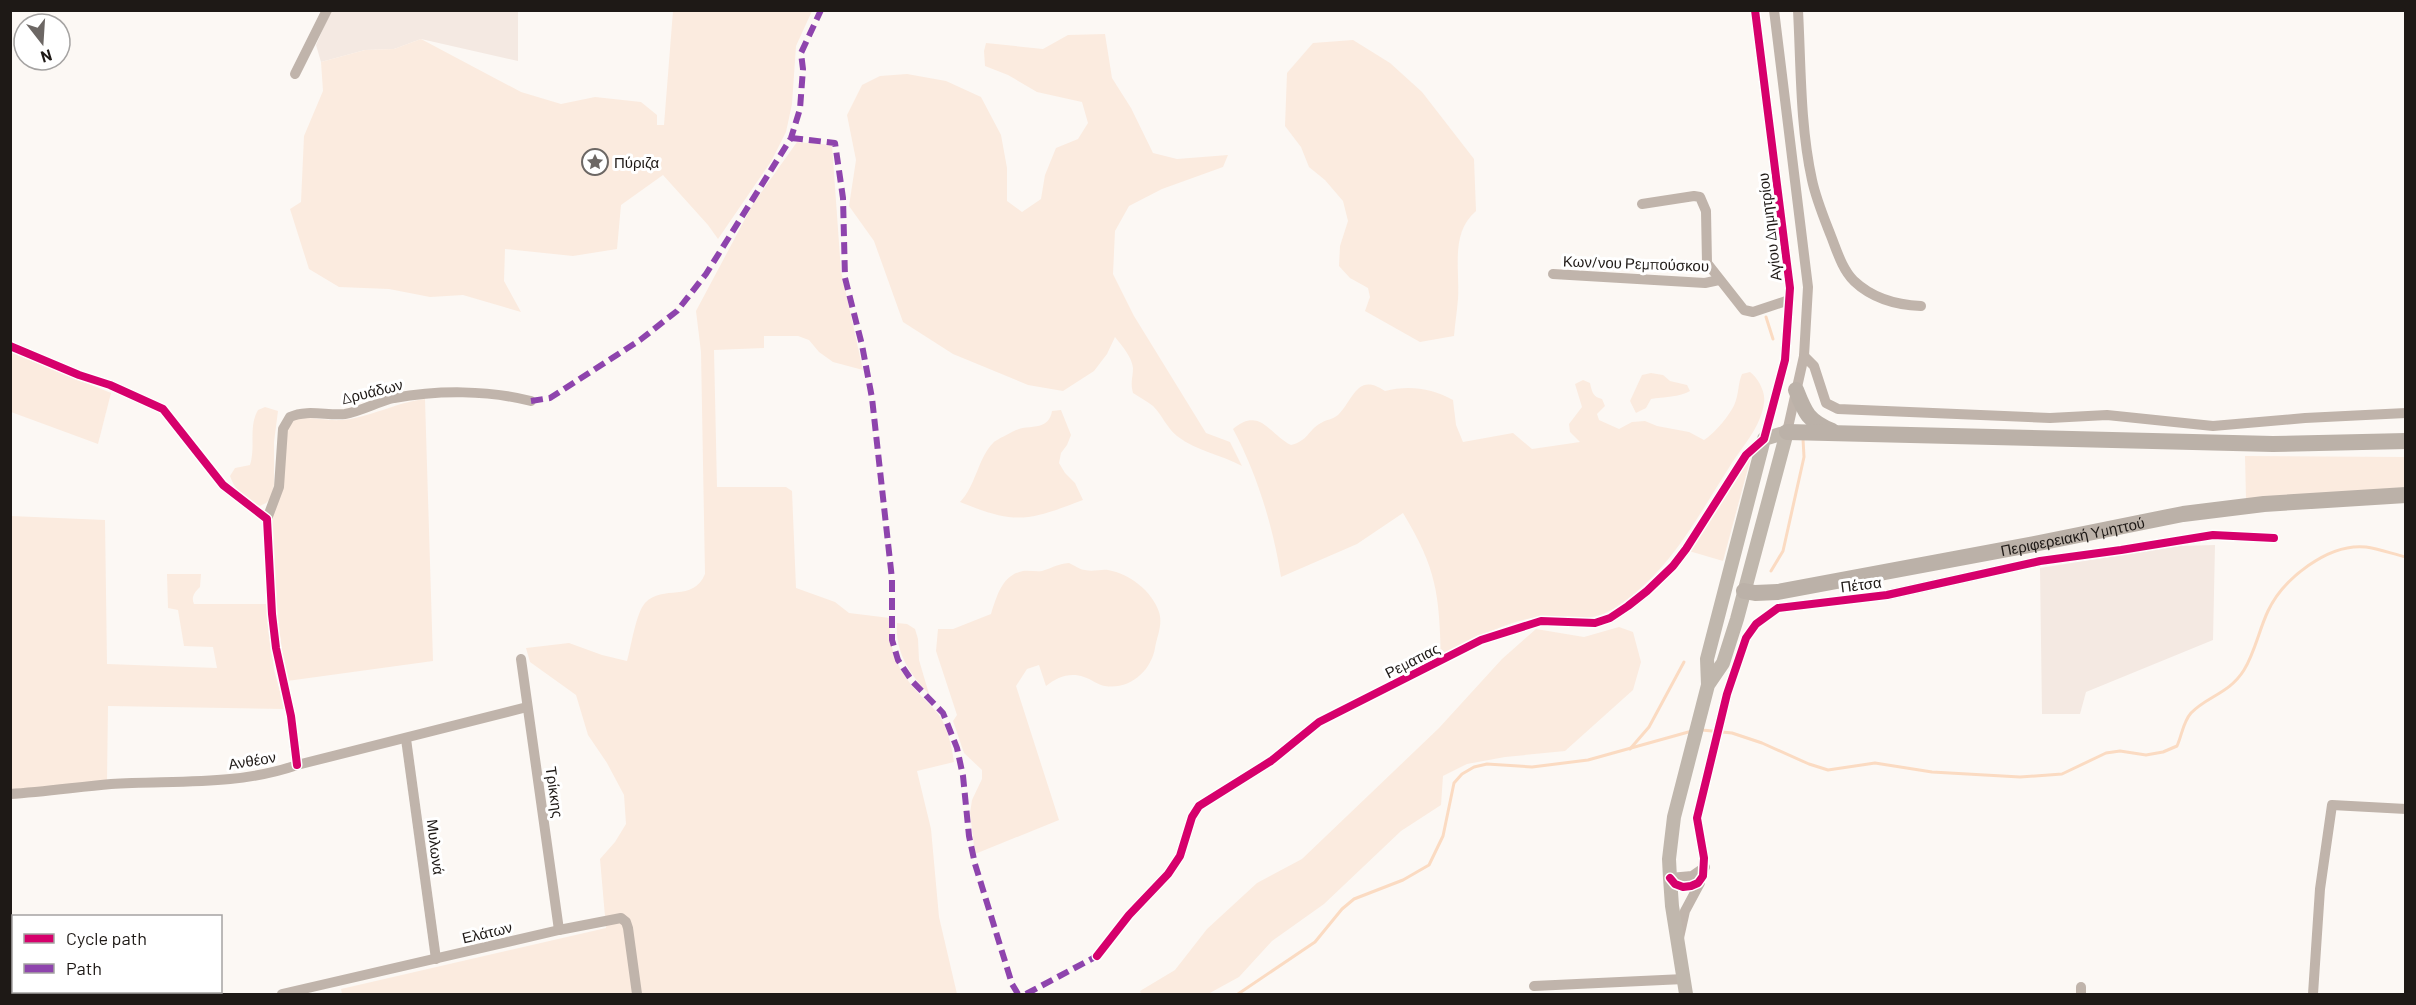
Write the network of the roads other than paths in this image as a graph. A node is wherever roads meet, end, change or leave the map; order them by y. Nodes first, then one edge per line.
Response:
1 (327, 10) edge
2 (1755, 10) edge
3 (1774, 10) edge
4 (1798, 10) edge
5 (295, 74) dead end
6 (1642, 204) dead end
7 (1552, 274) dead end
8 (1719, 280) junction
9 (1790, 300) junction
10 (1921, 306) dead end
11 (10, 346) edge
12 (1804, 356) junction
13 (1796, 390) junction
14 (531, 401) dead end
15 (2406, 413) edge
16 (1787, 432) junction
17 (1835, 432) junction
18 (1764, 440) junction
19 (2406, 441) edge
20 (2406, 495) edge
21 (267, 519) junction
22 (2274, 538) dead end
23 (1725, 586) junction
24 (1744, 591) junction
25 (521, 659) dead end
26 (1708, 685) junction
27 (527, 707) junction
28 (406, 739) junction
29 (297, 765) junction
30 (10, 794) edge
31 (2406, 809) edge
32 (1704, 872) junction
33 (1670, 878) junction
34 (559, 930) junction
35 (1678, 944) junction
36 (1097, 956) dead end
37 (436, 959) junction
38 (1684, 979) junction
39 (1534, 986) dead end
40 (282, 994) edge
41 (637, 994) edge
42 (1686, 994) edge
43 (2313, 994) edge

1 - 5 street
2 - 9 street, Αγίου Δημητρίου
3 - 12 street
4 - 10 street
6 - 8 street, Κων/νου Ρεμπούσκου
7 - 8 street, Κων/νου Ρεμπούσκου
8 - 9 street, Κων/νου Ρεμπούσκου
9 - 18 street, Αγίου Δημητρίου
11 - 21 street
12 - 13 street
12 - 15 street
13 - 16 street
13 - 17 highway
14 - 21 street, Δρυάδων
16 - 17 highway
16 - 18 main road
16 - 24 main road
17 - 19 highway
18 - 23 main road
18 - 36 street, Ρεματιας
20 - 24 highway, Περιφερειακή Υμηττού
21 - 29 street
22 - 32 street, Πέτσα
23 - 24 main road
23 - 26 main road
24 - 26 main road
25 - 27 street, Τρίκκης
26 - 33 main road
27 - 28 street, Ανθέον
27 - 34 street, Τρίκκης
28 - 29 street, Ανθέον
28 - 37 street, Μυλωνά
29 - 30 street, Ανθέον
31 - 43 street
32 - 33 street
32 - 35 street
33 - 35 main road
34 - 37 street, Ελάτων
34 - 41 street, Ελάτων
35 - 38 main road
37 - 40 street, Ελάτων
38 - 39 street
38 - 42 main road

